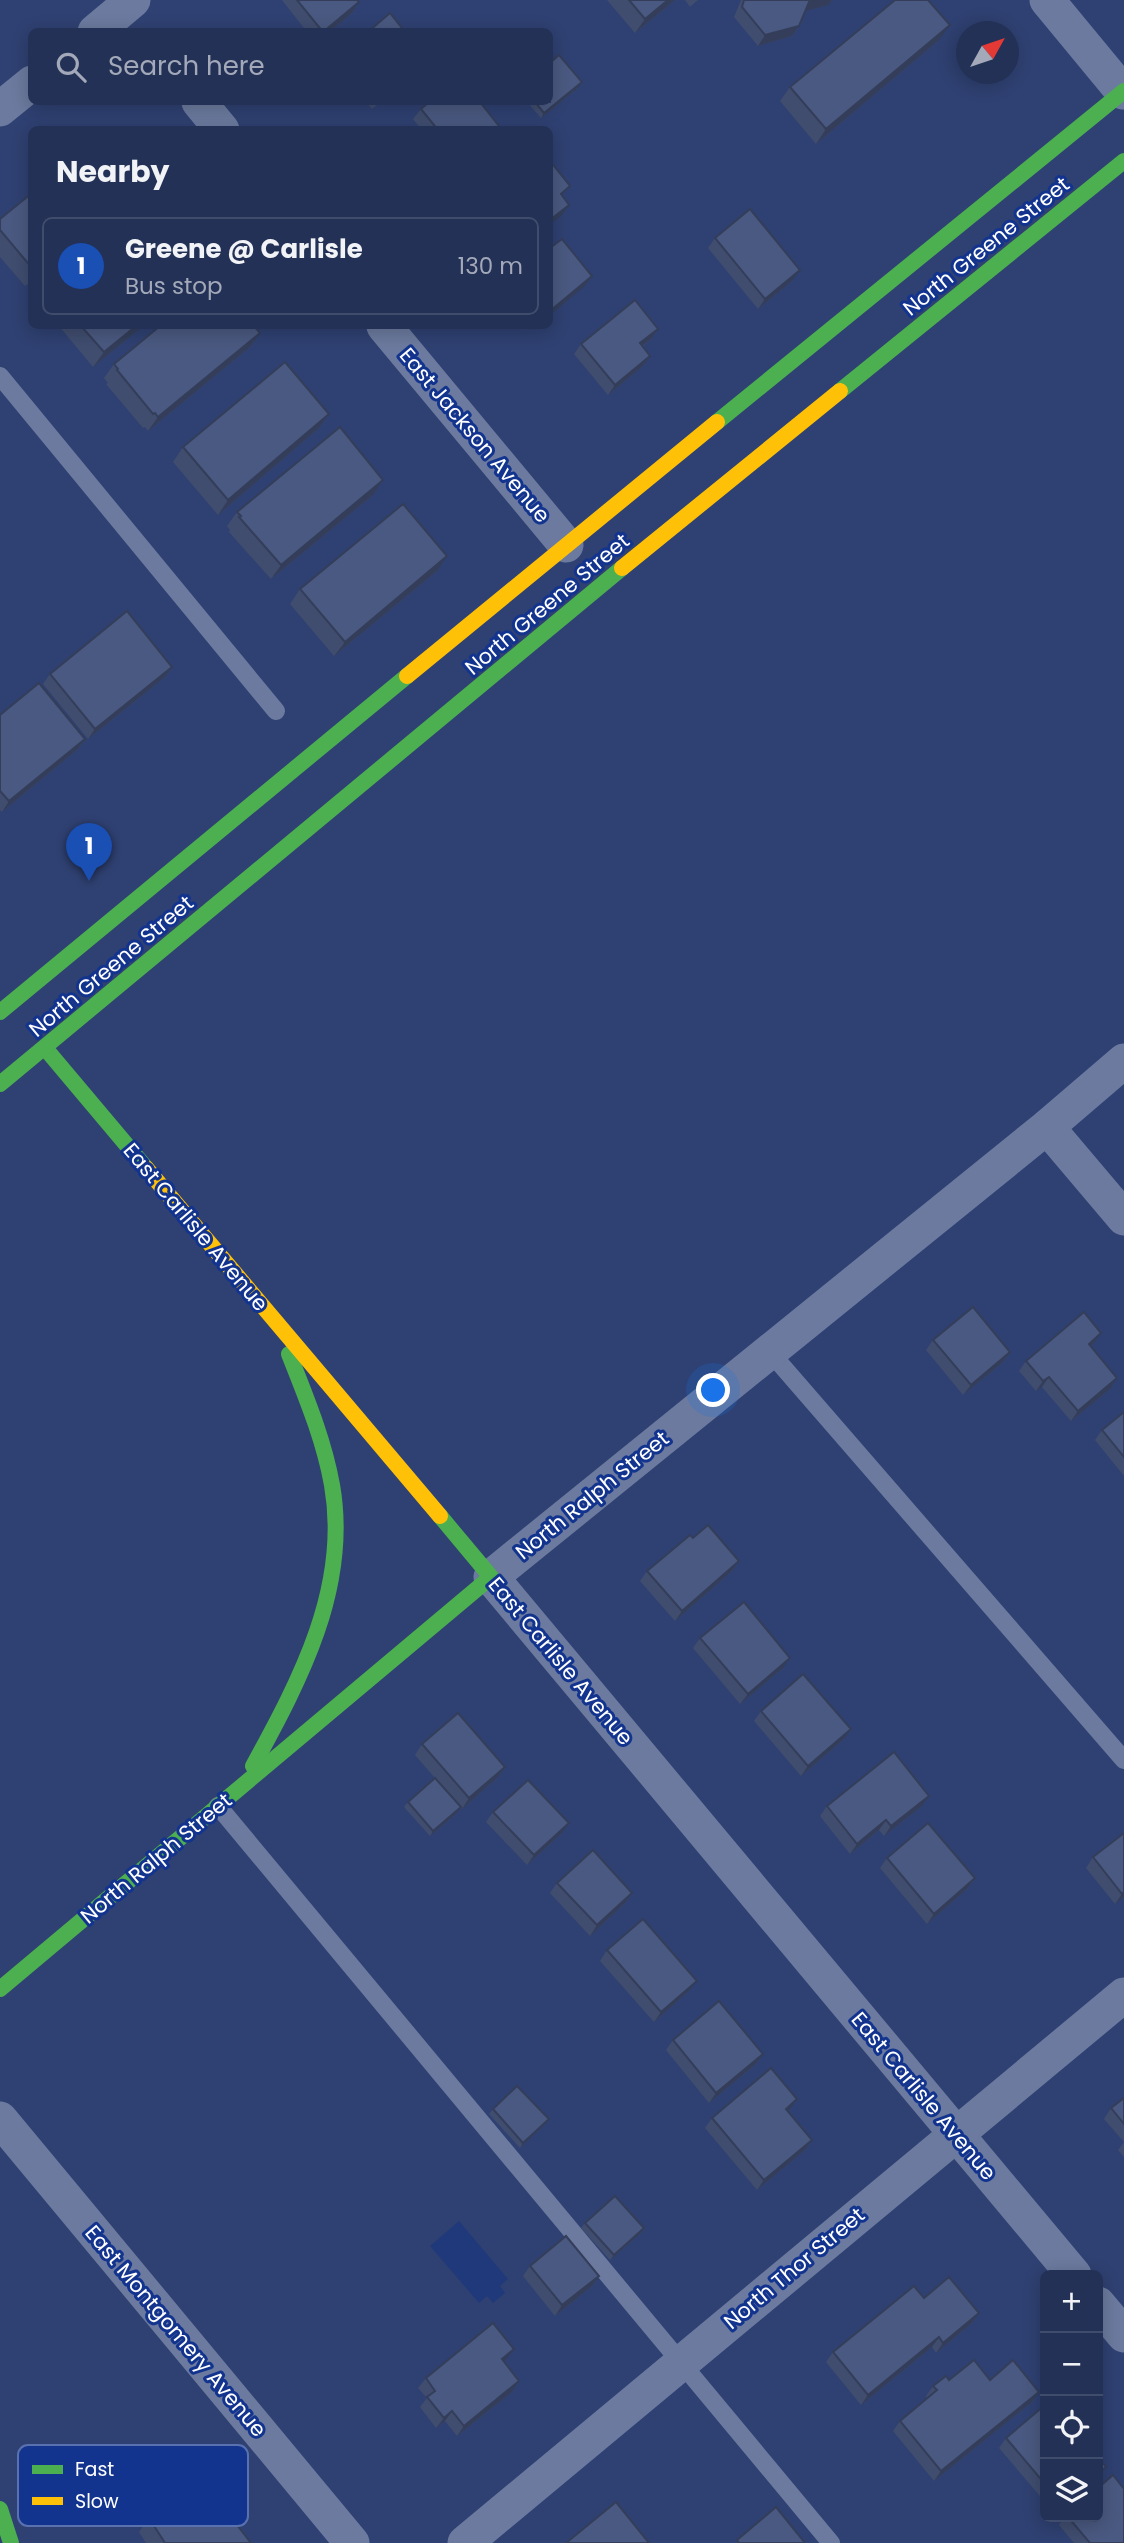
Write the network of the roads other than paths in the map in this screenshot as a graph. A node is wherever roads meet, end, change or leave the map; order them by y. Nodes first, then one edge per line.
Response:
1 (1048, 0) edge
2 (128, 10) edge
3 (101, 28) edge
4 (28, 86) edge
5 (1123, 92) edge
6 (201, 105) edge
7 (0, 109) edge
8 (219, 126) edge
9 (1124, 161) edge
10 (386, 329) edge
11 (0, 376) edge
12 (565, 545) junction
13 (276, 710) dead end
14 (3, 1002) edge
15 (45, 1048) junction
16 (1124, 1061) edge
17 (0, 1084) edge
18 (1047, 1127) junction
19 (1124, 1218) edge
20 (274, 1320) junction
21 (771, 1352) junction
22 (491, 1577) junction
23 (1124, 1760) edge
24 (242, 1786) junction
25 (218, 1807) junction
26 (75, 1926) junction
27 (16, 1956) dead end
28 (0, 1989) edge
29 (1124, 1994) edge
30 (0, 2119) edge
31 (956, 2134) junction
32 (1070, 2270) edge
33 (1103, 2310) edge
34 (1124, 2335) edge
35 (679, 2363) junction
36 (0, 2509) edge
37 (11, 2543) edge
38 (352, 2543) edge
39 (464, 2543) edge
40 (831, 2543) edge

1 - 5 street
2 - 3 street
4 - 7 street
5 - 12 main road, North Greene Street
6 - 8 street
9 - 15 main road, North Greene Street
10 - 12 street, East Jackson Avenue
11 - 13 lane
12 - 14 main road, North Greene Street
15 - 17 main road, North Greene Street
15 - 20 main road, East Carlisle Avenue
16 - 18 street, North Ralph Street
18 - 19 street
18 - 21 street, North Ralph Street
20 - 22 main road, East Carlisle Avenue
20 - 24 main road
21 - 22 street, North Ralph Street
21 - 23 lane
22 - 24 main road, North Ralph Street
22 - 31 street, East Carlisle Avenue
24 - 25 main road, North Ralph Street
25 - 26 main road, North Ralph Street
25 - 35 lane
26 - 27 main road
26 - 28 main road, North Ralph Street
29 - 31 street, North Thor Street
30 - 38 street, East Montgomery Avenue
31 - 32 street, East Carlisle Avenue
31 - 35 street, North Thor Street
33 - 34 street
35 - 39 street, North Thor Street
35 - 40 lane
36 - 37 main road

